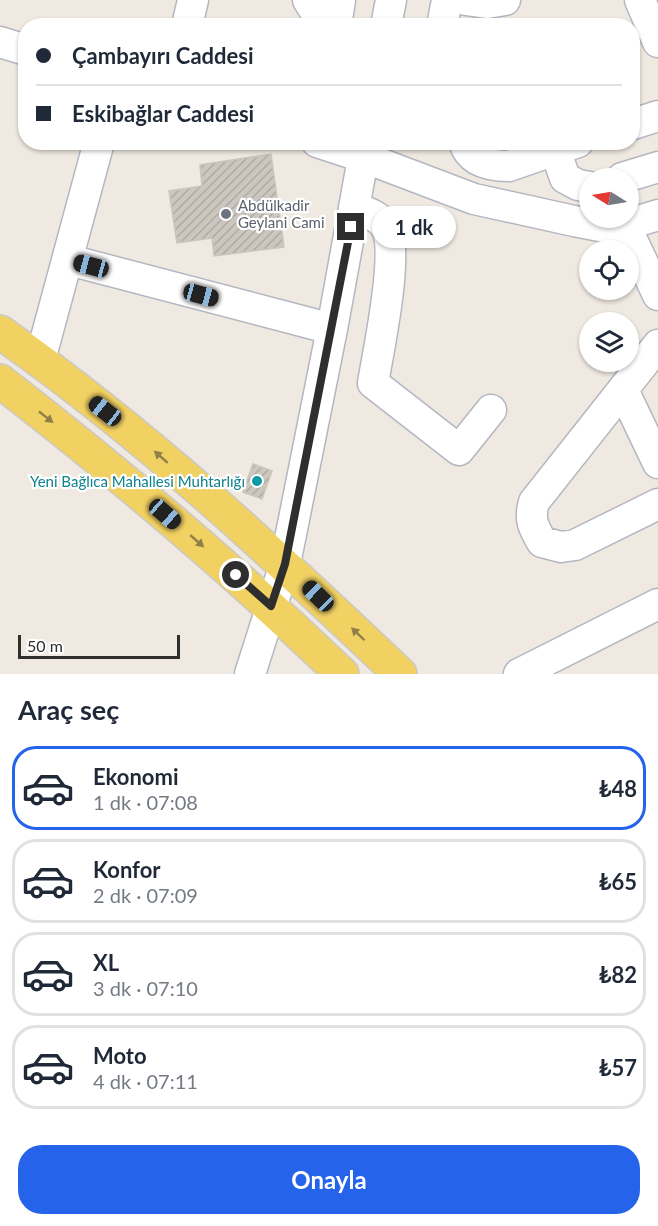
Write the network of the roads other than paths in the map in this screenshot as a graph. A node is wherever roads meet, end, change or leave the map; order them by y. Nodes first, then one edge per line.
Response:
1 (193, 0) edge
2 (308, 0) edge
3 (340, 0) edge
4 (391, 0) edge
5 (447, 0) edge
6 (466, 0) edge
7 (505, 0) edge
8 (640, 0) edge
9 (189, 18) edge
10 (320, 18) edge
11 (337, 18) edge
12 (388, 18) edge
13 (444, 18) edge
14 (0, 42) edge
15 (658, 42) edge
16 (18, 48) edge
17 (658, 116) edge
18 (640, 122) edge
19 (97, 150) edge
20 (365, 150) edge
21 (469, 150) edge
22 (555, 150) edge
23 (566, 150) edge
24 (658, 167) edge
25 (639, 173) edge
26 (579, 185) edge
27 (354, 207) junction
28 (658, 215) edge
29 (579, 221) edge
30 (639, 221) edge
31 (626, 228) edge
32 (69, 260) junction
33 (658, 295) edge
34 (332, 329) junction
35 (0, 332) edge
36 (658, 345) edge
37 (40, 360) junction
38 (0, 381) edge
39 (622, 390) junction
40 (491, 410) dead end
41 (658, 463) edge
42 (658, 504) edge
43 (285, 564) junction
44 (658, 604) edge
45 (271, 606) junction
46 (250, 674) edge
47 (342, 674) edge
48 (400, 674) edge
49 (519, 674) edge

1 - 9 street
2 - 10 street
3 - 11 street
4 - 12 street
5 - 13 street
6 - 7 street
8 - 15 street
14 - 16 street
17 - 18 street
19 - 32 street
20 - 27 street
20 - 29 street
21 - 22 street
23 - 26 street
24 - 25 street
27 - 34 street
27 - 40 street
28 - 30 street
31 - 33 street
32 - 34 street
32 - 37 street
34 - 43 street
35 - 37 main road
36 - 39 street
43 -> 37 main road
38 -> 45 main road
39 - 41 street
39 - 42 street
43 - 45 street
48 -> 43 main road
44 - 49 street
45 - 46 street
45 - 47 main road

